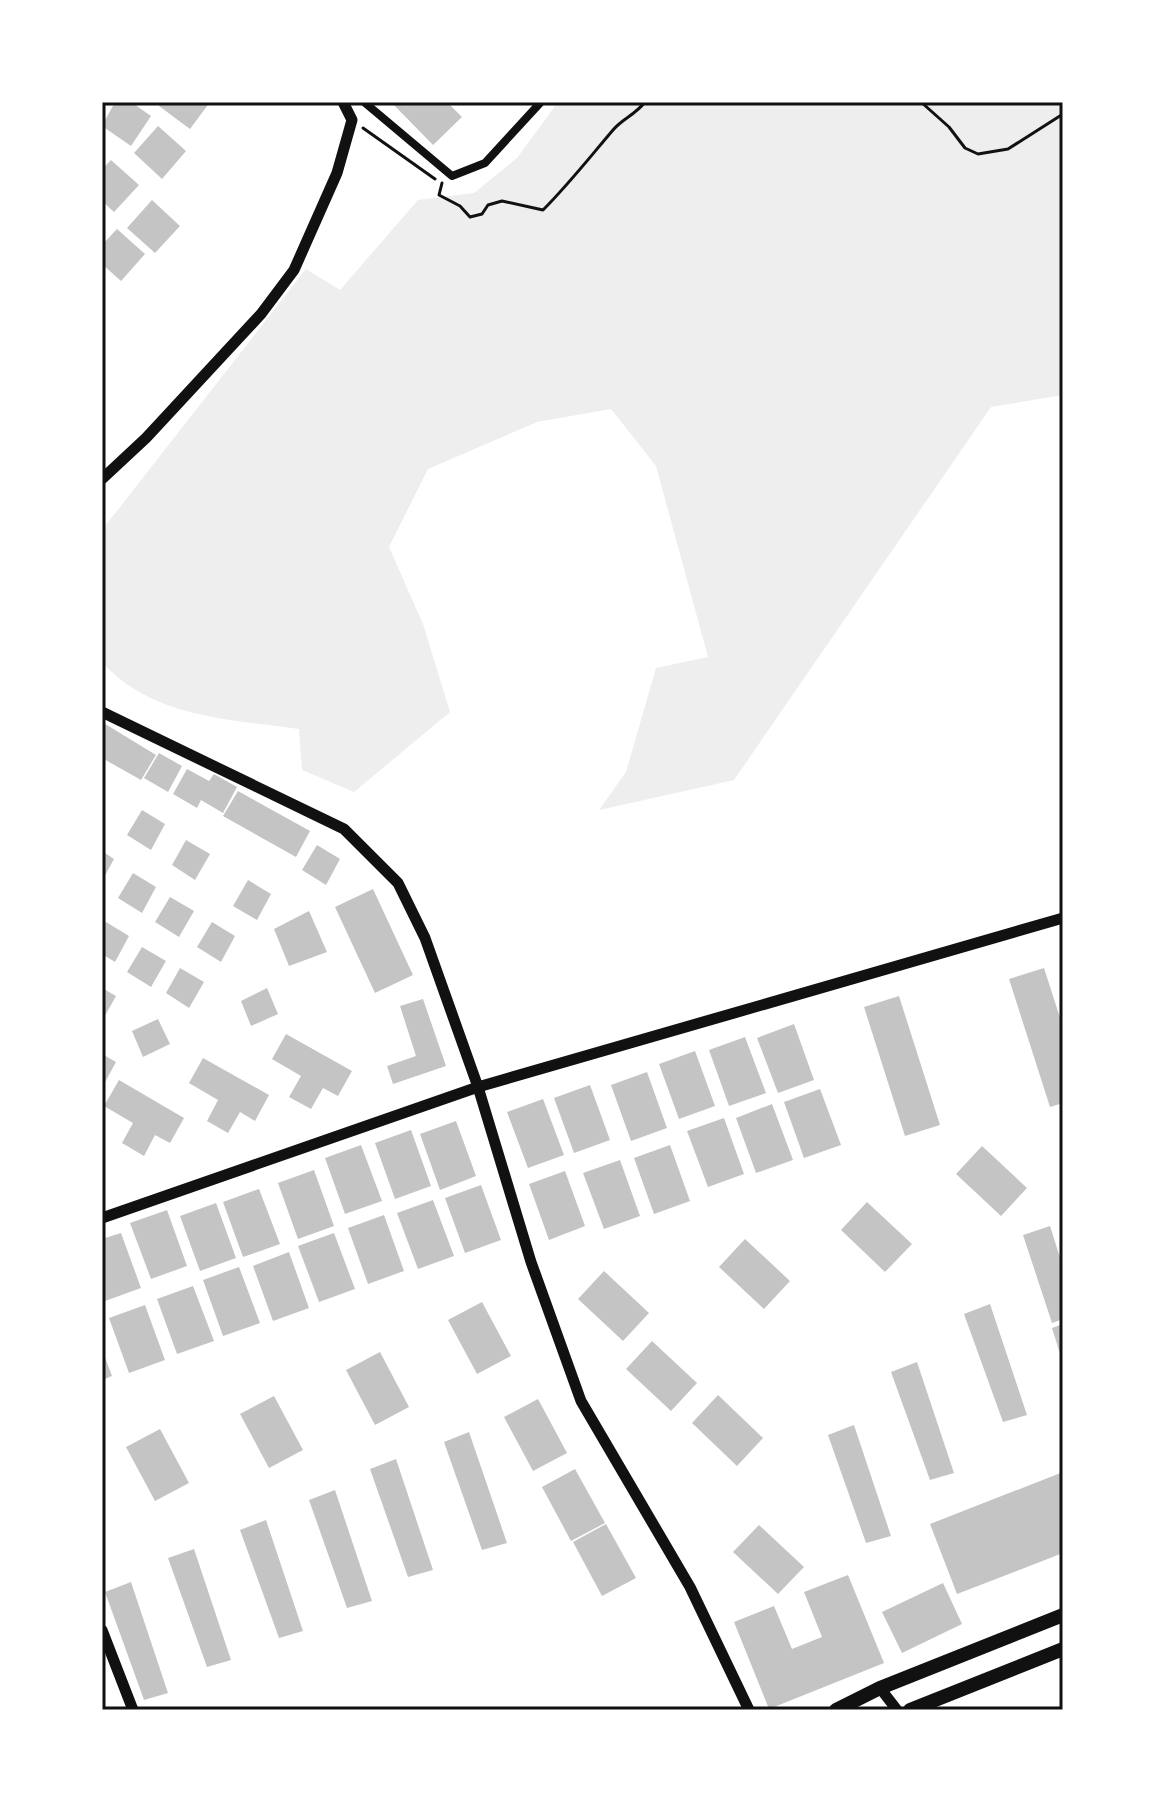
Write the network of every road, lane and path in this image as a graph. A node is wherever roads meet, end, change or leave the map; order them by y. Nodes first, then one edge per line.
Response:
1 (343, 102) edge
2 (364, 102) edge
3 (541, 102) edge
4 (645, 102) edge
5 (921, 102) edge
6 (1063, 114) edge
7 (352, 120) junction
8 (102, 479) edge
9 (102, 712) edge
10 (1063, 918) edge
11 (478, 1087) junction
12 (102, 1218) edge
13 (1063, 1615) edge
14 (102, 1630) edge
15 (1063, 1649) edge
16 (880, 1688) junction
17 (133, 1710) edge
18 (749, 1710) edge
19 (836, 1710) edge
20 (897, 1710) edge
21 (910, 1710) edge

1 - 7 street
2 - 3 street
4 - 7 path
5 - 6 path
7 - 8 street
9 - 11 street
10 - 11 street
11 - 12 street
11 - 18 street
13 - 16 main road
14 - 17 street
15 - 21 main road
16 - 19 main road
16 - 20 street

